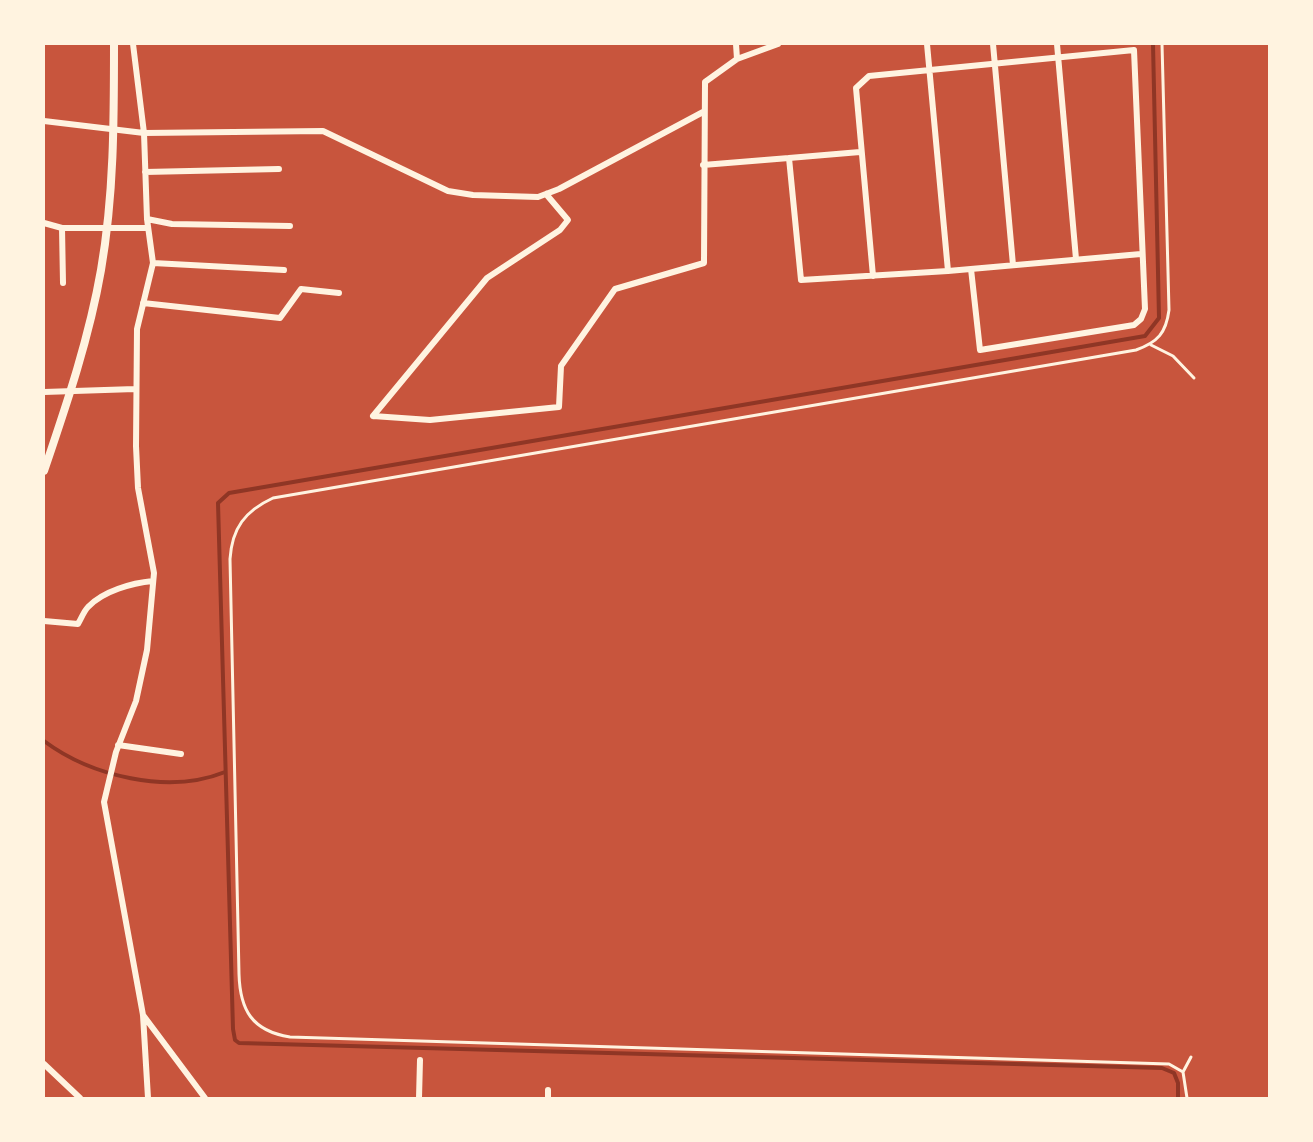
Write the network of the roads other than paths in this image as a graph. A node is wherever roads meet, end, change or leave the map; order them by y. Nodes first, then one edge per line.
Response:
1 (114, 44) edge
2 (133, 44) edge
3 (736, 44) edge
4 (778, 44) edge
5 (927, 44) edge
6 (993, 44) edge
7 (1057, 44) edge
8 (1162, 44) edge
9 (1058, 56) junction
10 (737, 59) junction
11 (995, 62) junction
12 (929, 69) junction
13 (703, 112) junction
14 (44, 121) edge
15 (114, 128) junction
16 (144, 133) junction
17 (860, 153) junction
18 (789, 159) junction
19 (703, 165) junction
20 (279, 169) dead end
21 (145, 172) junction
22 (546, 194) junction
23 (147, 219) junction
24 (44, 223) edge
25 (290, 226) dead end
26 (62, 228) junction
27 (107, 228) junction
28 (148, 228) junction
29 (1142, 254) junction
30 (1076, 259) junction
31 (153, 263) junction
32 (1013, 265) junction
33 (971, 269) junction
34 (284, 270) dead end
35 (948, 271) junction
36 (873, 276) junction
37 (63, 284) dead end
38 (339, 293) dead end
39 (143, 303) junction
40 (1150, 344) junction
41 (1194, 378) dead end
42 (135, 389) junction
43 (71, 391) junction
44 (44, 392) edge
45 (44, 471) edge
46 (153, 581) junction
47 (44, 621) edge
48 (118, 745) junction
49 (181, 754) dead end
50 (143, 1015) junction
51 (1191, 1057) dead end
52 (420, 1060) dead end
53 (44, 1064) edge
54 (1183, 1072) junction
55 (548, 1090) dead end
56 (80, 1098) edge
57 (148, 1098) edge
58 (205, 1098) edge
59 (419, 1098) edge
60 (548, 1098) edge
61 (1187, 1098) edge

1 - 15 street
2 - 16 street
3 - 10 street
4 - 10 street
5 - 12 street
6 - 11 street
7 - 9 street
8 - 40 lane
9 - 11 street
9 - 29 street
9 - 30 street
10 - 13 street
11 - 12 street
11 - 32 street
12 - 17 street
12 - 35 street
13 - 19 street
13 - 22 street
14 - 15 street
15 - 16 street
15 - 27 street
16 - 21 street
16 - 22 street
17 - 18 street
17 - 36 street
18 - 19 street
18 - 36 street
19 - 22 street
20 - 21 street
21 - 23 street
23 - 25 street
23 - 28 street
24 - 26 street
26 - 27 street
26 - 37 street
27 - 28 street
27 - 43 street
28 - 31 street
29 - 30 street
29 - 33 street
30 - 32 street
31 - 34 street
31 - 39 street
32 - 33 street
33 - 35 street
35 - 36 street
38 - 39 street
39 - 42 street
40 - 41 lane
40 - 54 lane
42 - 43 street
42 - 46 street
43 - 44 street
43 - 45 street
46 - 47 street
46 - 48 street
48 - 49 street
48 - 50 street
50 - 57 street
50 - 58 street
51 - 54 lane
52 - 59 street
53 - 56 street
54 - 61 lane
55 - 60 street

